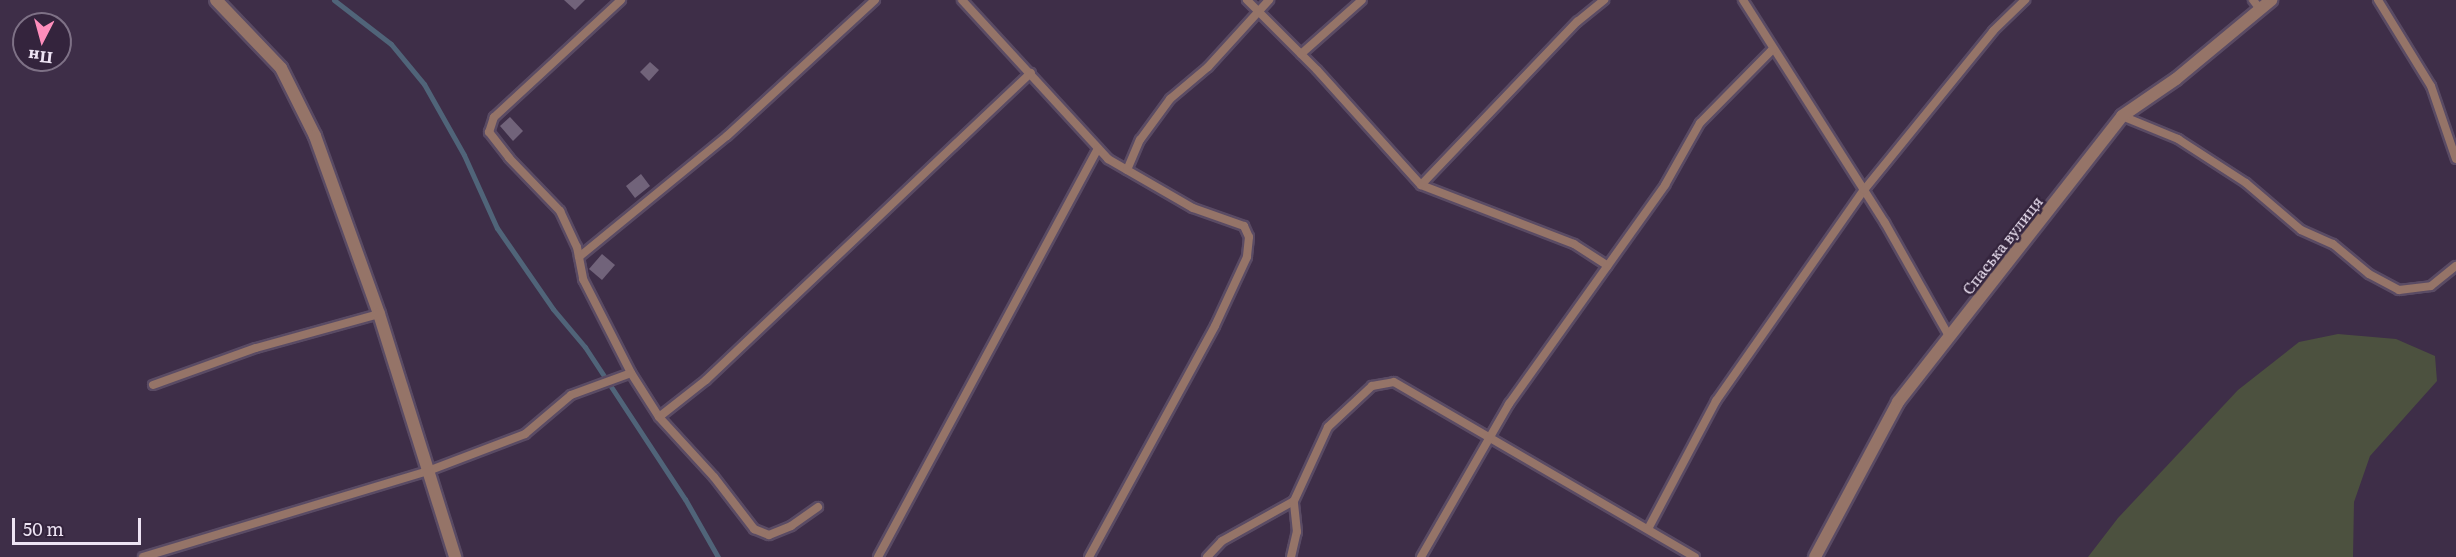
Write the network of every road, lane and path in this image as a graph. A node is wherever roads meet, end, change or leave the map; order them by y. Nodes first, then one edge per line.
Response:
1 (216, 0) edge
2 (621, 0) edge
3 (876, 0) edge
4 (962, 0) edge
5 (1247, 0) edge
6 (1269, 0) edge
7 (1362, 0) edge
8 (1604, 0) edge
9 (1743, 0) edge
10 (2025, 0) edge
11 (2271, 0) edge
12 (2378, 0) edge
13 (2256, 5) edge
14 (1259, 12) junction
15 (1772, 50) junction
16 (1301, 54) junction
17 (1031, 73) junction
18 (2122, 116) junction
19 (1098, 148) junction
20 (2456, 159) edge
21 (1127, 170) junction
22 (1421, 185) junction
23 (1864, 190) junction
24 (579, 257) junction
25 (1608, 266) junction
26 (2456, 266) edge
27 (379, 314) junction
28 (1949, 336) junction
29 (631, 373) junction
30 (153, 385) dead end
31 (659, 417) junction
32 (1489, 437) junction
33 (428, 471) junction
34 (1294, 501) junction
35 (818, 507) dead end
36 (1649, 527) junction
37 (143, 557) edge
38 (455, 557) edge
39 (878, 557) edge
40 (1089, 557) edge
41 (1207, 557) edge
42 (1291, 557) edge
43 (1421, 557) edge
44 (1695, 557) edge
45 (1815, 557) edge

1 - 27 street
2 - 24 lane
3 - 24 lane
4 - 17 lane
5 - 14 lane
6 - 14 lane
7 - 16 lane
8 - 22 lane
9 - 15 lane
10 - 23 lane
11 - 13 street, Спаська вулиця
12 - 20 lane
13 - 18 street, Спаська вулиця
14 - 16 lane
14 - 21 lane
15 - 23 lane
15 - 25 lane
16 - 22 lane
17 - 19 lane
17 - 31 lane
18 - 26 lane
18 - 28 street, Спаська вулиця
19 - 21 lane
19 - 39 lane
21 - 40 lane
22 - 25 lane
23 - 28 lane
23 - 36 lane
24 - 29 lane
25 - 32 lane
27 - 30 lane
27 - 33 street
28 - 45 street, Спаська вулиця
29 - 31 lane
29 - 33 lane
31 - 35 lane
32 - 34 lane
32 - 36 lane
32 - 43 lane
33 - 37 lane
33 - 38 street
34 - 41 lane
34 - 42 lane
36 - 44 lane

